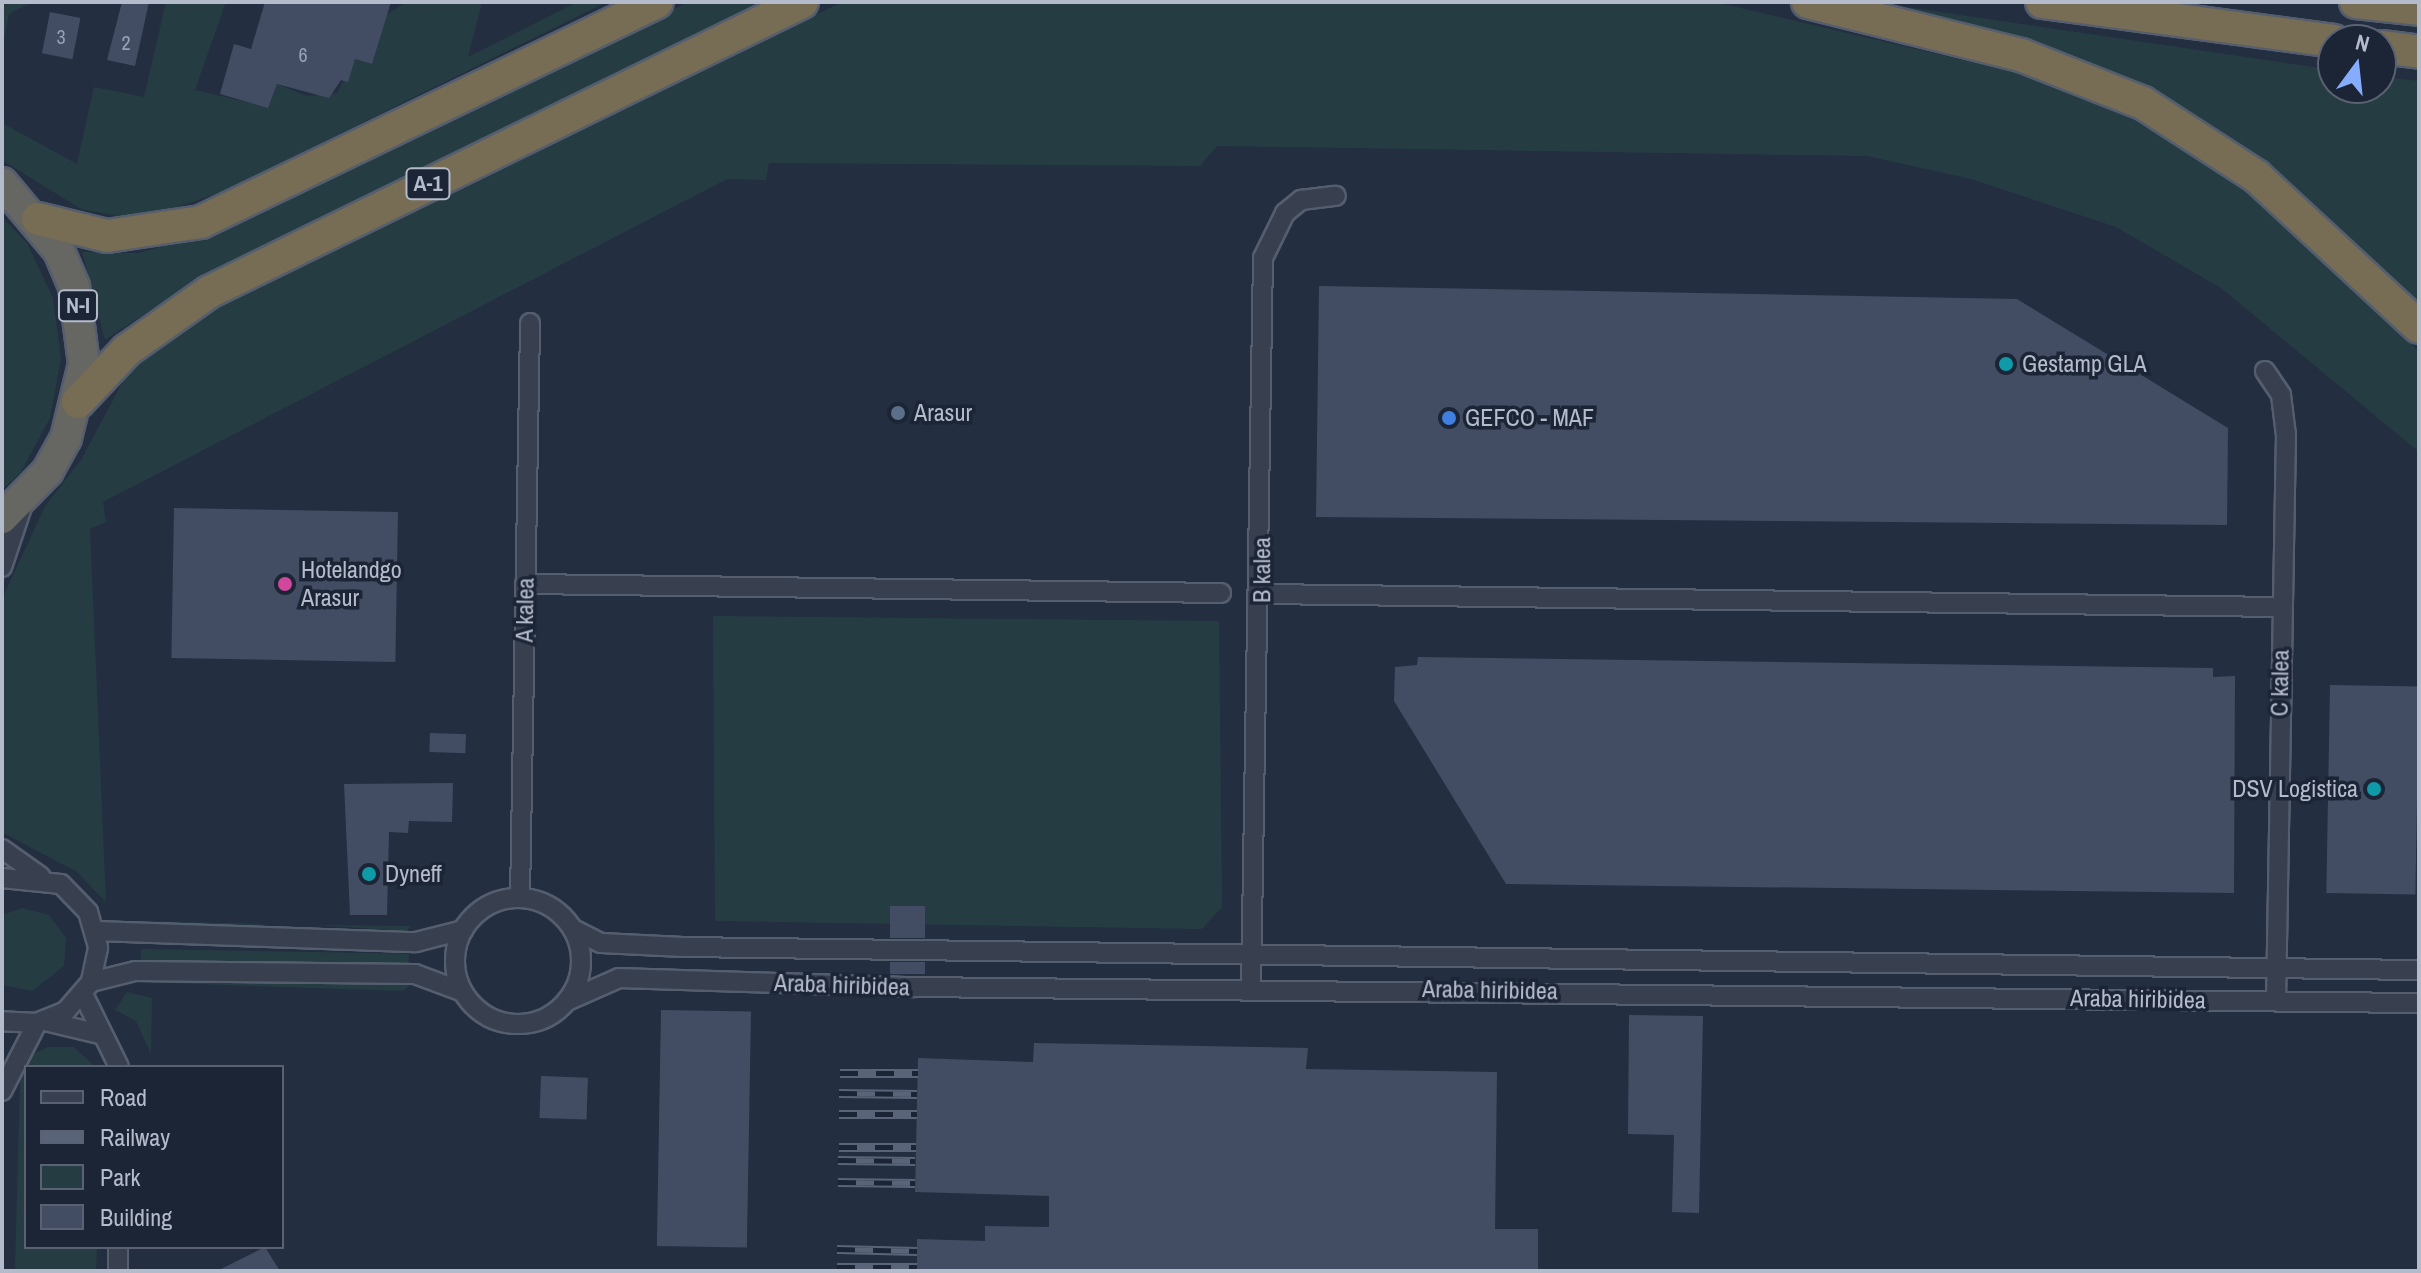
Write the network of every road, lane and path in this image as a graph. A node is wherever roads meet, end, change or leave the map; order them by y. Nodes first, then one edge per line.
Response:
1 (657, 2) edge
2 (802, 2) edge
3 (1808, 2) edge
4 (2042, 2) edge
5 (2356, 2) edge
6 (2419, 9) edge
7 (2317, 39) edge
8 (2397, 49) edge
9 (2419, 52) edge
10 (2, 183) edge
11 (1336, 196) dead end
12 (38, 219) junction
13 (530, 323) dead end
14 (2419, 327) edge
15 (2265, 371) dead end
16 (78, 402) junction
17 (13, 509) edge
18 (2, 567) edge
19 (525, 584) junction
20 (1221, 593) dead end
21 (1262, 594) junction
22 (2280, 607) junction
23 (2, 849) edge
24 (42, 877) junction
25 (2, 878) edge
26 (520, 898) junction
27 (573, 929) junction
28 (463, 930) junction
29 (96, 931) junction
30 (1252, 954) junction
31 (2277, 968) junction
32 (2419, 970) edge
33 (87, 988) junction
34 (1251, 988) junction
35 (463, 992) junction
36 (567, 1001) junction
37 (2276, 1001) junction
38 (2419, 1003) edge
39 (2, 1021) edge
40 (41, 1022) junction
41 (99, 1034) junction
42 (118, 1065) edge
43 (2, 1091) edge
44 (118, 1249) edge
45 (118, 1271) edge

1 - 12 highway
2 - 16 highway, A-1
3 - 14 highway
4 - 7 highway
5 - 6 highway
8 - 9 highway
10 - 12 highway, N-I
11 - 21 street, B kalea
12 - 16 highway, N-I
13 - 19 street, A kalea
15 - 22 street, C kalea
16 - 17 highway, N-I
17 - 18 street
19 - 20 street
19 - 26 street, A kalea
21 - 22 street
21 - 30 street, B kalea
22 - 31 street, C kalea
23 - 24 street
24 - 25 street
24 - 29 street
26 - 27 street
26 - 28 street
27 - 30 street, Araba hiribidea
27 - 36 street
28 - 29 street
28 - 35 street
29 - 33 street
30 - 31 street, Araba hiribidea
30 - 34 street, B kalea
31 - 32 street, Araba hiribidea
31 - 37 street, C kalea
33 - 35 street
33 - 40 street
33 - 41 street
34 - 36 street, Araba hiribidea
34 - 37 street, Araba hiribidea
35 - 36 street
37 - 38 street, Araba hiribidea
39 - 40 street
40 - 41 street
40 - 43 street
41 - 42 street
44 - 45 street

